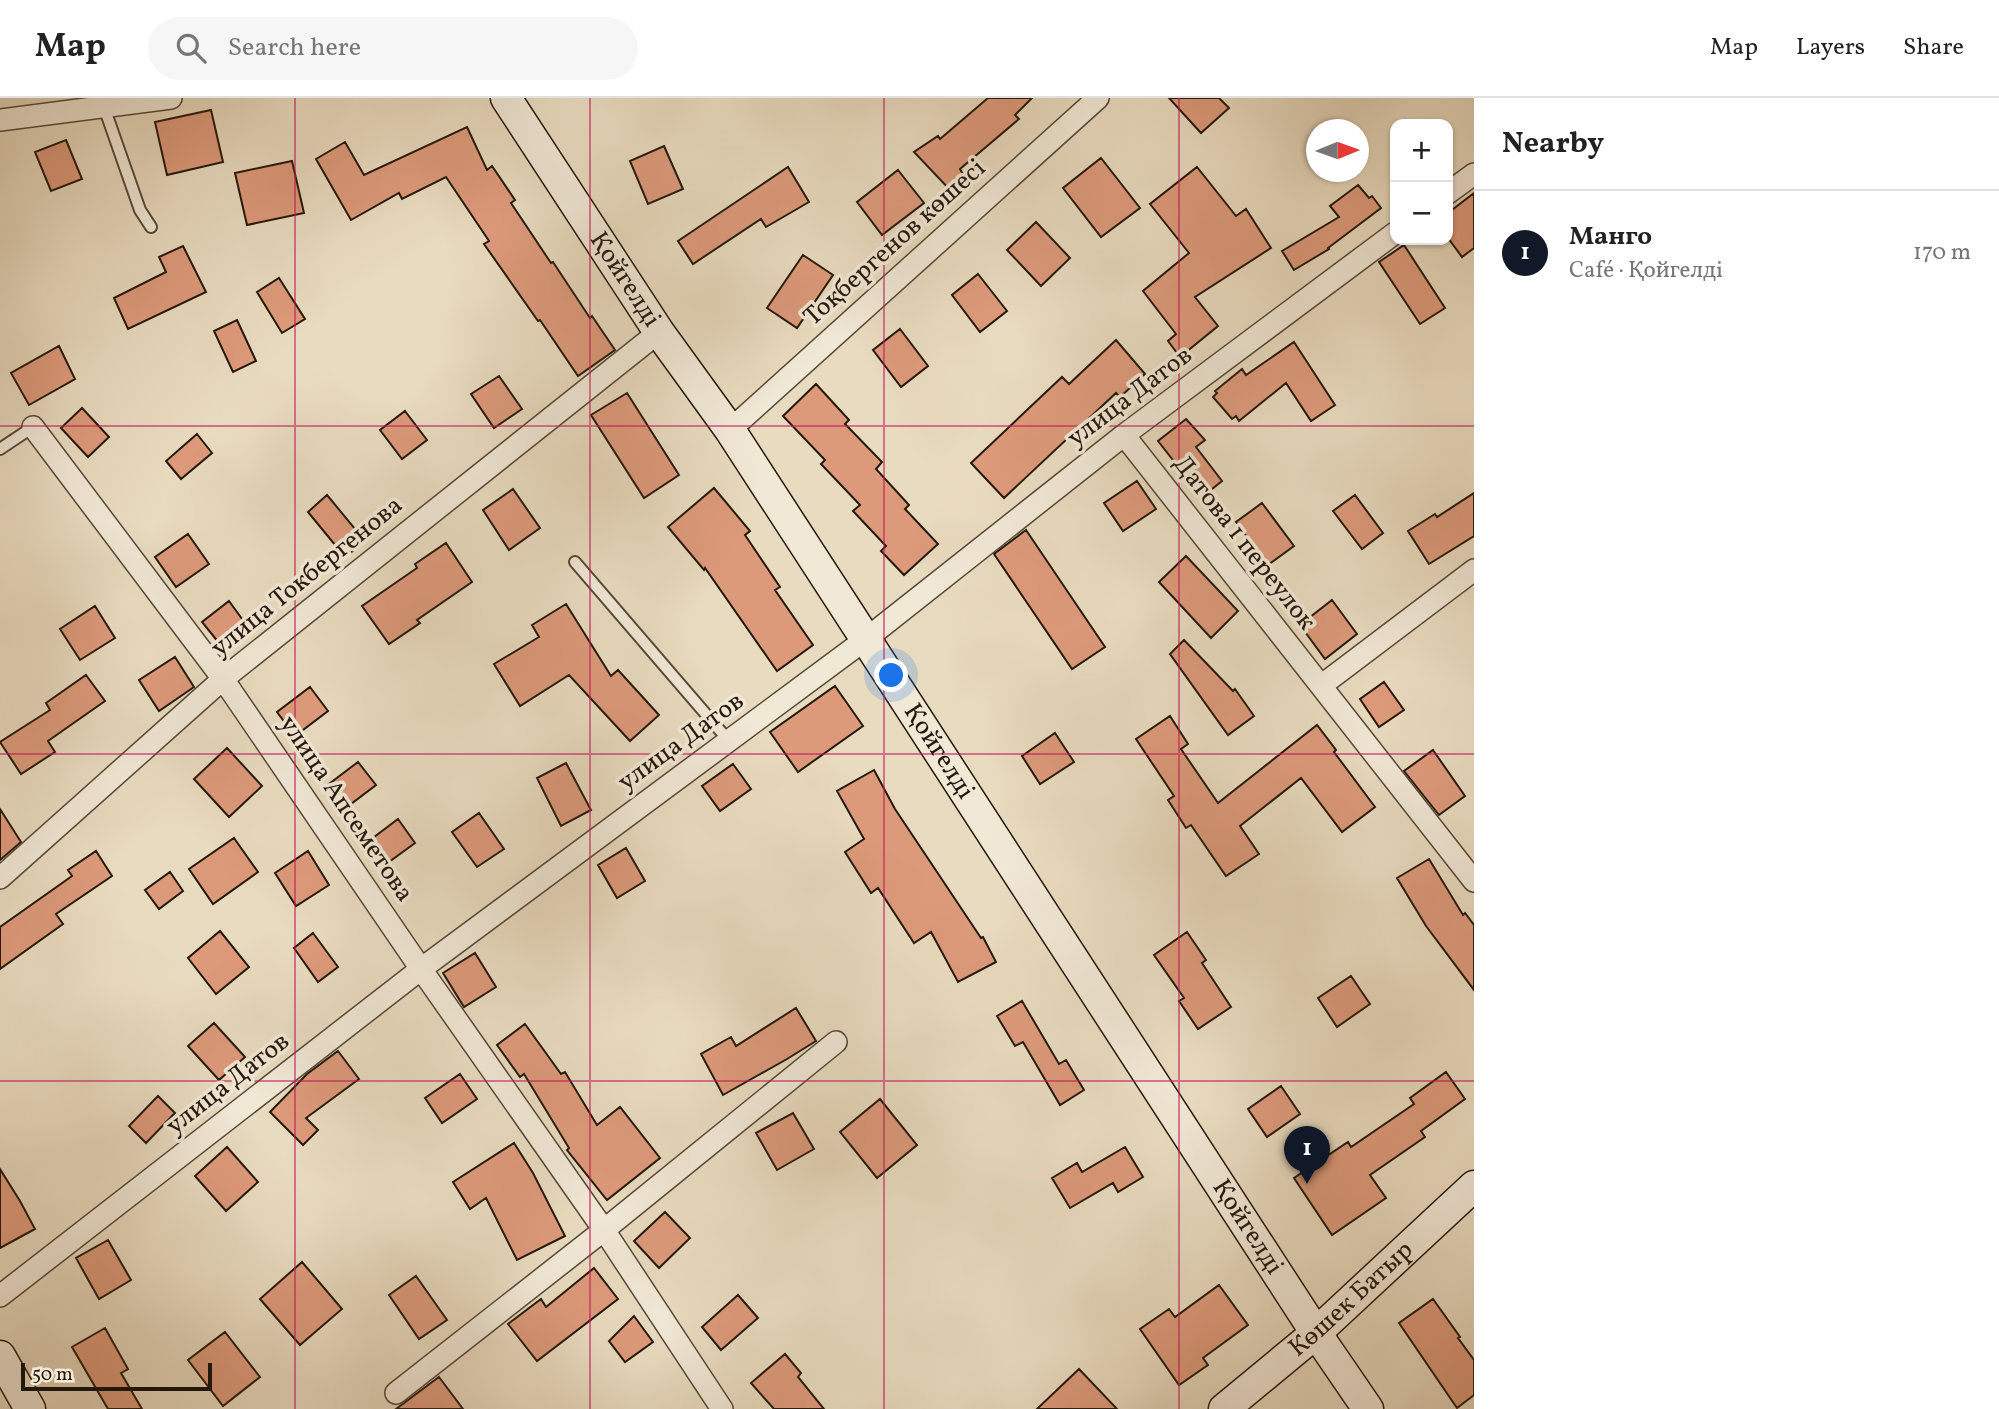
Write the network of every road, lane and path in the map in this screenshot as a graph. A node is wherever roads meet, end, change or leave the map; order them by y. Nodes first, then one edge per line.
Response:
1 (171, 98) edge
2 (506, 98) edge
3 (1098, 98) edge
4 (104, 107) junction
5 (0, 120) edge
6 (1474, 174) edge
7 (1453, 189) edge
8 (151, 227) dead end
9 (1390, 237) edge
10 (659, 332) junction
11 (33, 427) joint
12 (730, 430) junction
13 (1124, 436) junction
14 (0, 449) edge
15 (575, 562) dead end
16 (1474, 570) edge
17 (866, 639) junction
18 (223, 679) junction
19 (1322, 685) junction
20 (729, 741) junction
21 (0, 877) edge
22 (1474, 881) edge
23 (421, 969) junction
24 (836, 1042) dead end
25 (1474, 1186) edge
26 (604, 1230) junction
27 (0, 1296) edge
28 (1316, 1333) junction
29 (0, 1356) edge
30 (396, 1393) dead end
31 (30, 1409) edge
32 (722, 1409) edge
33 (1224, 1409) edge
34 (1368, 1409) edge

1 - 4 street
2 - 10 street, Қойгелді
3 - 12 street, Тоқбергенов көшесі
4 - 5 street
4 - 8 lane
6 - 7 street
9 - 13 street, улица Датов
10 - 12 street, Қойгелді
10 - 18 street, улица Токбергенова
11 - 14 lane
11 - 18 street, улица Апсеметова
12 - 17 street, Қойгелді
13 - 17 street, улица Датов
13 - 19 street, Датова 1 переулок
15 - 20 lane
16 - 19 street
17 - 20 street, улица Датов
17 - 28 street, Қойгелді
18 - 21 street, улица Токбергенова
18 - 23 street, улица Апсеметова
19 - 22 street, Датова 1 переулок
20 - 23 street, улица Датов
23 - 26 street, улица Апсеметова
23 - 27 street, улица Датов
24 - 26 street
25 - 28 street, Көшек Батыр
26 - 30 street
26 - 32 street, улица Апсеметова
28 - 33 street, Көшек Батыр
28 - 34 street, Қойгелді
29 - 31 street

